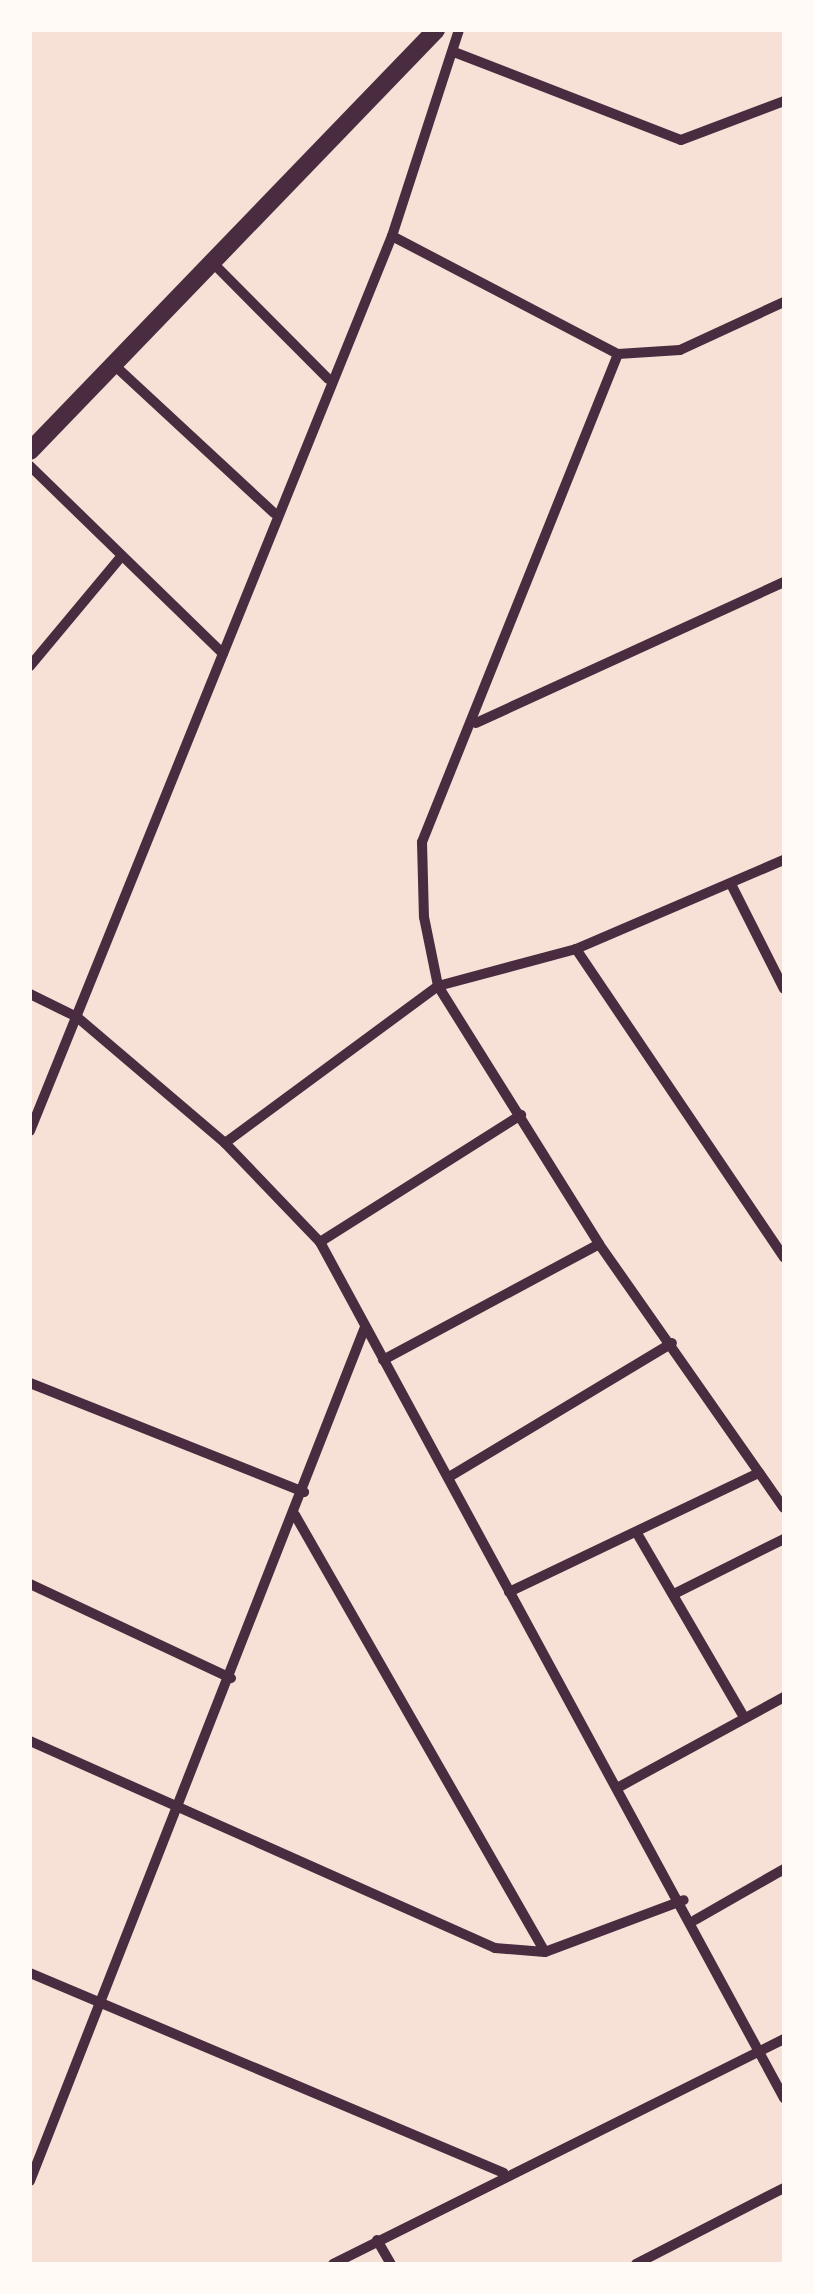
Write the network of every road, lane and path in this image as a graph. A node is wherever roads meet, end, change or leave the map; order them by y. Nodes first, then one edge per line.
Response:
1 (436, 30) edge
2 (458, 30) edge
3 (454, 52) junction
4 (784, 101) edge
5 (392, 236) junction
6 (212, 262) junction
7 (784, 302) edge
8 (618, 354) junction
9 (111, 362) junction
10 (328, 380) junction
11 (30, 451) edge
12 (30, 466) edge
13 (274, 513) junction
14 (118, 559) junction
15 (784, 582) edge
16 (224, 654) junction
17 (30, 666) edge
18 (476, 723) junction
19 (784, 860) edge
20 (732, 886) junction
21 (576, 949) junction
22 (438, 986) junction
23 (784, 989) edge
24 (30, 994) edge
25 (77, 1017) junction
26 (521, 1115) junction
27 (30, 1131) edge
28 (225, 1143) junction
29 (320, 1242) junction
30 (599, 1244) junction
31 (784, 1257) edge
32 (366, 1328) junction
33 (672, 1343) junction
34 (383, 1360) junction
35 (30, 1383) edge
36 (759, 1473) junction
37 (448, 1477) junction
38 (304, 1492) junction
39 (784, 1508) edge
40 (295, 1516) junction
41 (638, 1535) junction
42 (784, 1539) edge
43 (30, 1584) edge
44 (508, 1592) junction
45 (674, 1594) junction
46 (232, 1678) junction
47 (784, 1697) edge
48 (744, 1718) junction
49 (30, 1741) edge
50 (620, 1787) junction
51 (177, 1812) junction
52 (784, 1869) edge
53 (684, 1900) junction
54 (695, 1920) junction
55 (545, 1952) junction
56 (30, 1973) edge
57 (100, 2004) junction
58 (784, 2039) edge
59 (759, 2052) junction
60 (784, 2098) edge
61 (504, 2173) junction
62 (30, 2181) edge
63 (784, 2188) edge
64 (377, 2240) junction
65 (333, 2264) edge
66 (392, 2264) edge
67 (636, 2264) edge

1 - 6 street
2 - 3 street
3 - 4 street
3 - 5 street
5 - 8 street
5 - 10 street
6 - 9 street
6 - 10 street
7 - 8 street
8 - 18 street
9 - 11 street
9 - 13 street
10 - 13 street
12 - 14 street
13 - 16 street
14 - 16 street
14 - 17 street
15 - 18 street
16 - 25 street
18 - 22 street
19 - 20 street
20 - 21 street
20 - 23 street
21 - 22 street
21 - 31 street
22 - 26 street
22 - 28 street
24 - 25 street
25 - 27 street
25 - 28 street
26 - 29 street
26 - 30 street
28 - 29 street
29 - 32 street
30 - 33 street
30 - 34 street
32 - 34 street
32 - 38 street
33 - 36 street
33 - 37 street
34 - 37 street
35 - 38 street
36 - 39 street
36 - 41 street
37 - 44 street
38 - 40 street
40 - 46 street
40 - 55 street
41 - 44 street
41 - 45 street
42 - 45 street
43 - 46 street
44 - 50 street
45 - 48 street
46 - 51 street
47 - 48 street
48 - 50 street
49 - 51 street
50 - 53 street
51 - 55 street
51 - 57 street
52 - 54 street
53 - 54 street
53 - 55 street
54 - 59 street
56 - 57 street
57 - 61 street
57 - 62 street
58 - 59 street
59 - 60 street
59 - 61 street
61 - 64 street
63 - 67 street
64 - 65 street
64 - 66 street

